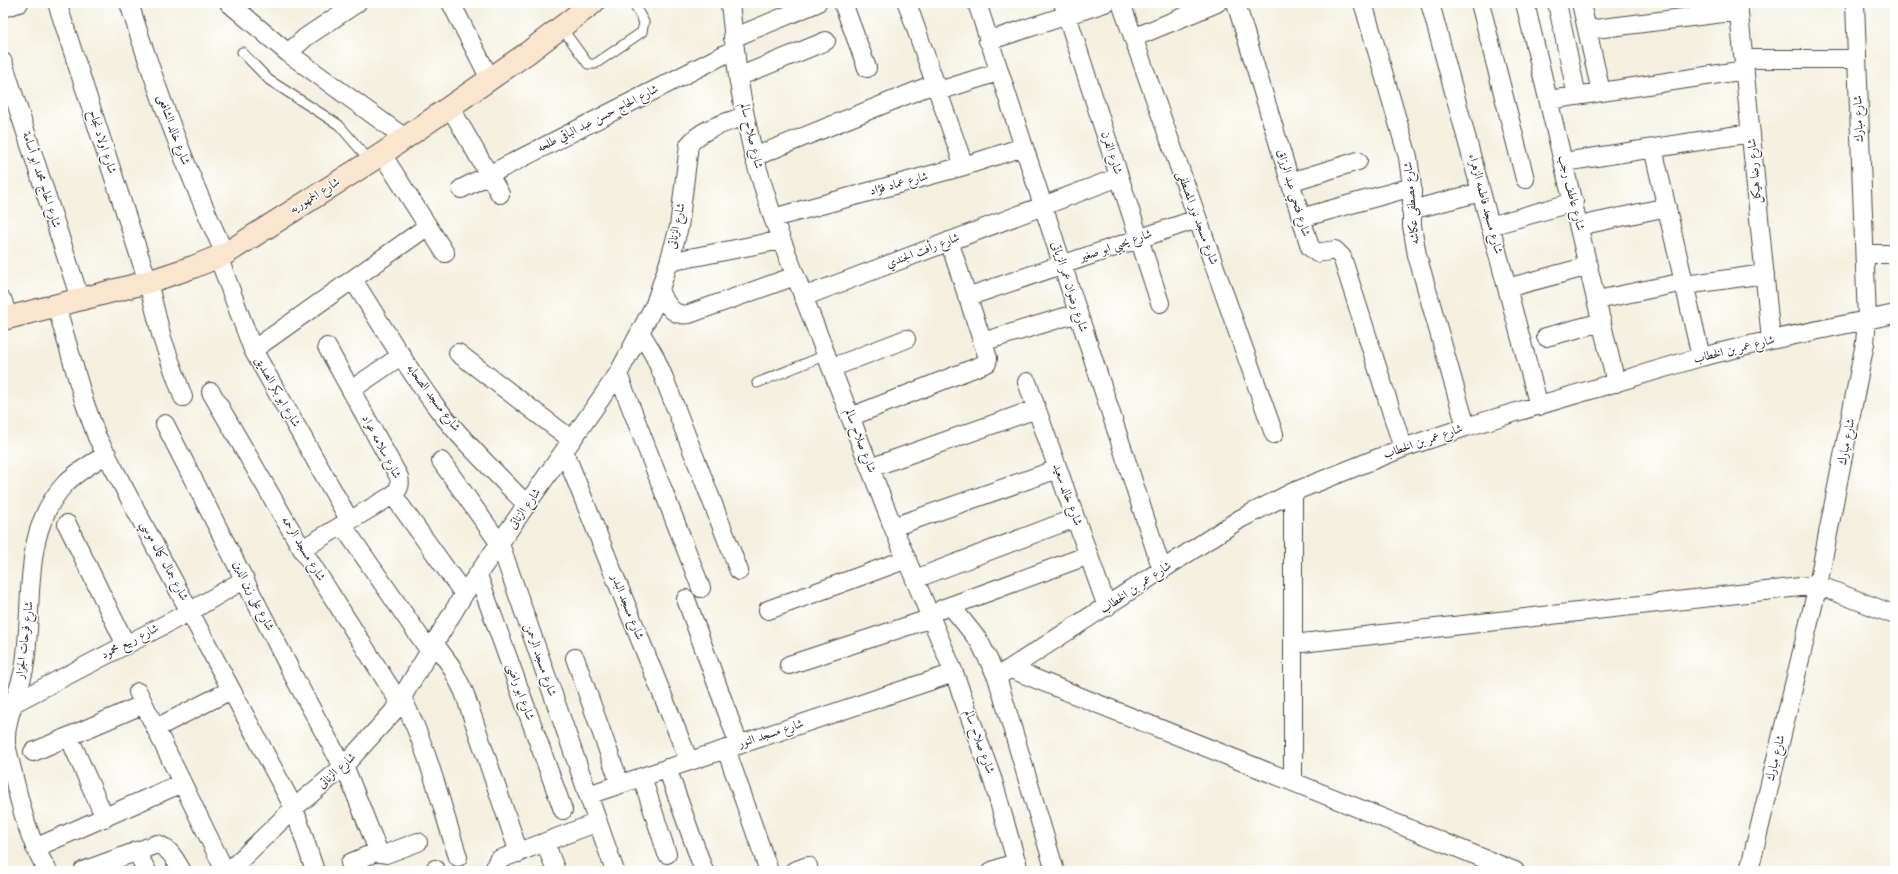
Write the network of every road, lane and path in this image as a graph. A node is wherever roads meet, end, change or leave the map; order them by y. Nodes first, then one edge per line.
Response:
1 (18, 3) edge
2 (57, 3) edge
3 (129, 3) edge
4 (229, 3) edge
5 (356, 3) edge
6 (452, 3) edge
7 (593, 3) edge
8 (632, 3) edge
9 (730, 3) edge
10 (817, 3) edge
11 (844, 3) edge
12 (907, 3) edge
13 (977, 3) edge
14 (1105, 3) edge
15 (1121, 3) edge
16 (1217, 3) edge
17 (1236, 3) edge
18 (1363, 3) edge
19 (1430, 3) edge
20 (1480, 3) edge
21 (1525, 3) edge
22 (1557, 3) edge
23 (1581, 3) edge
24 (1855, 3) edge
25 (1738, 7) edge
26 (3, 8) edge
27 (1065, 9) edge
28 (561, 27) junction
29 (1587, 30) junction
30 (1133, 38) junction
31 (826, 41) dead end
32 (988, 41) junction
33 (734, 43) junction
34 (242, 52) dead end
35 (288, 53) junction
36 (1857, 59) junction
37 (3, 62) edge
38 (1744, 65) junction
39 (867, 68) dead end
40 (998, 72) junction
41 (738, 77) junction
42 (490, 79) junction
43 (937, 87) junction
44 (1601, 92) junction
45 (1577, 96) junction
46 (1549, 100) junction
47 (450, 107) junction
48 (745, 116) junction
49 (1751, 133) junction
50 (405, 138) junction
51 (1023, 147) junction
52 (1653, 148) junction
53 (376, 157) junction
54 (754, 157) junction
55 (1358, 161) dead end
56 (1564, 162) junction
57 (964, 166) junction
58 (489, 175) junction
59 (1119, 177) junction
60 (1525, 179) dead end
61 (1290, 182) junction
62 (1412, 187) junction
63 (461, 189) dead end
64 (1481, 192) junction
65 (500, 194) dead end
66 (1574, 202) junction
67 (1042, 206) junction
68 (1667, 207) junction
69 (1411, 210) junction
70 (773, 218) junction
71 (1301, 218) junction
72 (1197, 219) junction
73 (428, 226) junction
74 (1490, 226) junction
75 (1580, 226) junction
76 (1139, 238) junction
77 (781, 240) junction
78 (949, 242) junction
79 (445, 253) dead end
80 (1865, 254) junction
81 (1895, 254) edge
82 (222, 255) junction
83 (669, 262) junction
84 (1062, 265) junction
85 (1589, 266) junction
86 (1765, 274) junction
87 (795, 276) junction
88 (353, 280) junction
89 (148, 282) junction
90 (1684, 283) junction
91 (1507, 288) junction
92 (659, 292) junction
93 (803, 297) junction
94 (968, 297) junction
95 (80, 299) junction
96 (1597, 300) junction
97 (1160, 303) dead end
98 (56, 305) junction
99 (5, 312) edge
100 (1078, 313) junction
101 (1895, 314) edge
102 (1867, 319) junction
103 (1602, 322) junction
104 (640, 332) junction
105 (1546, 336) dead end
106 (906, 339) dead end
107 (1771, 340) junction
108 (982, 342) junction
109 (327, 347) dead end
110 (253, 350) junction
111 (458, 353) dead end
112 (402, 355) junction
113 (1701, 357) junction
114 (829, 362) junction
115 (618, 374) junction
116 (1027, 382) dead end
117 (757, 383) dead end
118 (1616, 383) junction
119 (351, 390) junction
120 (211, 392) dead end
121 (183, 397) dead end
122 (1539, 406) junction
123 (1036, 409) junction
124 (850, 417) junction
125 (165, 424) dead end
126 (1466, 427) junction
127 (1274, 434) dead end
128 (569, 446) junction
129 (1403, 448) junction
130 (107, 454) junction
131 (441, 461) dead end
132 (870, 468) junction
133 (1058, 469) junction
134 (1293, 492) junction
135 (393, 495) junction
136 (527, 505) junction
137 (1075, 518) junction
138 (346, 523) junction
139 (67, 524) dead end
140 (893, 527) junction
141 (500, 544) junction
142 (302, 549) junction
143 (1088, 555) junction
144 (907, 559) junction
145 (1162, 570) junction
146 (738, 571) dead end
147 (478, 575) junction
148 (245, 579) junction
149 (915, 579) junction
150 (1818, 585) junction
151 (701, 588) dead end
152 (464, 594) junction
153 (686, 599) dead end
154 (952, 606) junction
155 (1107, 607) junction
156 (768, 610) dead end
157 (191, 611) junction
158 (1895, 615) edge
159 (931, 616) junction
160 (126, 644) junction
161 (1293, 644) junction
162 (432, 646) junction
163 (575, 658) dead end
164 (789, 665) dead end
165 (954, 673) junction
166 (1004, 673) junction
167 (231, 690) junction
168 (401, 700) junction
169 (14, 703) junction
170 (156, 728) junction
171 (69, 737) junction
172 (732, 747) junction
173 (33, 752) dead end
174 (689, 761) junction
175 (344, 766) junction
176 (667, 768) junction
177 (642, 777) junction
178 (1293, 782) junction
179 (182, 784) junction
180 (620, 784) junction
181 (588, 795) junction
182 (294, 808) junction
183 (563, 810) dead end
184 (105, 818) junction
185 (598, 822) junction
186 (418, 842) dead end
187 (545, 842) junction
188 (35, 848) junction
189 (136, 851) junction
190 (379, 853) junction
191 (519, 853) junction
192 (667, 854) dead end
193 (458, 857) dead end
194 (350, 863) dead end
195 (497, 867) edge
196 (1018, 867) edge
197 (233, 869) edge
198 (48, 871) edge
199 (83, 871) edge
200 (147, 871) edge
201 (182, 871) edge
202 (315, 871) edge
203 (556, 871) edge
204 (615, 871) edge
205 (704, 871) edge
206 (769, 871) edge
207 (992, 871) edge
208 (1054, 871) edge
209 (1515, 871) edge
210 (1749, 871) edge

1 - 26 street
2 - 89 street, شارع اولاد نجاح
3 - 82 street, شارع خالد الشافعى
4 - 35 street
5 - 35 street
6 - 42 street
7 - 28 main road, شارع الجمهوريه
8 - 28 lane
9 - 33 street, شارع صلاح سالم
10 - 33 street, شارع الحاج حسن عبد الباقي طلحه
11 - 39 street
12 - 43 street
13 - 32 street, شارع رضوان عمر الزياتى
14 - 27 street
15 - 30 street, شارع مسجد نور المصطفى
16 - 30 street
17 - 61 street, شارع فتحي عبد الرزاق
18 - 62 street, شارع مصطفى عكاشه
19 - 64 street, شارع مسجد فاطمه الزهراء
20 - 60 street
21 - 46 street, شارع عاطف رجب
22 - 45 street
23 - 29 street
24 - 36 street, شارع مبارك
25 - 29 street
25 - 38 street, شارع رضا هيكل
27 - 32 street
27 - 59 street, شارع الفرن
28 - 42 main road, شارع الجمهوريه
29 - 44 street
30 - 72 street, شارع مسجد نور المصطفى
31 - 41 street
32 - 40 street, شارع رضوان عمر الزياتى
33 - 41 street, شارع صلاح سالم
33 - 58 street, شارع الحاج حسن عبد الباقي طلحه
34 - 53 lane
35 - 50 street
36 - 38 street
36 - 80 street, شارع مبارك
37 - 95 street, شارع الحاج محمد ابو أسامة
38 - 44 street
38 - 49 street, شارع رضا هيكل
40 - 43 street
40 - 51 street, شارع رضوان عمر الزياتى
41 - 48 street, شارع صلاح سالم
42 - 47 main road, شارع الجمهوريه
43 - 54 street
43 - 57 street
44 - 45 street
45 - 46 street
46 - 56 street, شارع عاطف رجب
47 - 50 main road, شارع الجمهوريه
47 - 58 street
48 - 54 street, شارع صلاح سالم
48 - 83 street, شارع الزناتى
49 - 52 street
49 - 86 street, شارع رضا هيكل
50 - 53 main road, شارع الجمهوريه
51 - 57 street, شارع عماد فؤاد
51 - 67 street, شارع رضوان عمر الزياتى
52 - 56 street
52 - 68 street
53 - 73 street
53 - 82 main road, شارع الجمهوريه
54 - 70 street, شارع صلاح سالم
55 - 61 street
56 - 66 street, شارع عاطف رجب
57 - 70 street, شارع عماد فؤاد
58 - 63 street, شارع الحاج حسن عبد الباقي طلحه
58 - 65 street
59 - 67 street, شارع رأفت الجندي
59 - 76 street, شارع الفرن
61 - 71 street, شارع فتحي عبد الرزاق
62 - 69 street, شارع مصطفى عكاشه
62 - 71 street
64 - 69 street
64 - 74 street, شارع مسجد فاطمه الزهراء
66 - 74 street
66 - 75 street, شارع عاطف رجب
67 - 78 street, شارع رأفت الجندي
67 - 84 street, شارع رضوان عمر الزياتى
68 - 75 street
68 - 90 street
69 - 126 street, شارع مصطفى عكاشه
70 - 77 street, شارع صلاح سالم
71 - 129 street, شارع فتحي عبد الرزاق
72 - 76 street, شارع يحيي ابو صغير
72 - 127 street, شارع مسجد نور المصطفى
73 - 79 street
73 - 88 street
74 - 91 street, شارع مسجد فاطمه الزهراء
75 - 85 street, شارع عاطف رجب
76 - 84 street, شارع يحيي ابو صغير
76 - 97 street, شارع الفرن
77 - 83 street
77 - 87 street, شارع صلاح سالم
78 - 93 street, شارع رأفت الجندي
78 - 94 street
80 - 81 street
80 - 102 street, شارع مبارك
82 - 89 main road, شارع الجمهوريه
82 - 110 street, شارع ابو بكر الصديق
83 - 92 street, شارع الزناتى
84 - 94 street, شارع يحيي ابو صغير
84 - 100 street, شارع رضوان عمر الزياتى
85 - 91 street
85 - 96 street, شارع عاطف رجب
86 - 90 street
86 - 107 street, شارع رضا هيكل
87 - 92 street
87 - 93 street, شارع صلاح سالم
88 - 110 street
88 - 112 street, شارع مسجد الصحابه
89 - 95 main road, شارع الجمهوريه
89 - 121 street, شارع اولاد نجاح
90 - 96 street
90 - 113 street
91 - 122 street, شارع مسجد فاطمه الزهراء
92 - 104 street, شارع الزناتى
93 - 114 street, شارع صلاح سالم
94 - 108 street
95 - 98 main road, شارع الجمهوريه
96 - 103 street, شارع عاطف رجب
98 - 99 main road, شارع الجمهوريه
98 - 130 street, شارع جمال كمال موسي
100 - 108 street
100 - 145 street, شارع رضوان عمر الزياتى
101 - 102 street, شارع عمر بن الخطاب
102 - 107 street, شارع عمر بن الخطاب
102 - 150 street, شارع مبارك
103 - 105 street
103 - 118 street, شارع عاطف رجب
104 - 115 street, شارع الزناتى
104 - 146 street
106 - 114 street
107 - 113 street, شارع عمر بن الخطاب
108 - 124 street
109 - 119 street, شارع سلامه عواد
110 - 138 street, شارع ابو بكر الصديق
111 - 128 street
112 - 119 street
112 - 136 street, شارع مسجد الصحابه
113 - 118 street, شارع عمر بن الخطاب
114 - 117 lane
114 - 124 street, شارع صلاح سالم
115 - 128 street, شارع الزناتى
115 - 151 street
116 - 123 street, شارع خالد سعيد
118 - 122 street, شارع عمر بن الخطاب
119 - 135 street, شارع سلامه عواد
120 - 142 street, شارع مسجد الرحمه
122 - 126 street, شارع عمر بن الخطاب
123 - 132 street
123 - 133 street, شارع خالد سعيد
124 - 132 street, شارع صلاح سالم
125 - 148 street, شارع على زين الدين
126 - 129 street, شارع عمر بن الخطاب
128 - 136 street, شارع الزناتى
128 - 174 street, شارع مسجد البدر
129 - 134 street, شارع عمر بن الخطاب
130 - 157 street, شارع جمال كمال موسي
130 - 169 street, شارع فرحات الجزار
131 - 141 street, شارع مسجد الرحمن
132 - 140 street, شارع صلاح سالم
133 - 137 street, شارع خالد سعيد
133 - 140 street
134 - 145 street, شارع عمر بن الخطاب
134 - 161 street
135 - 138 street, شارع سلامه عواد
135 - 152 street
136 - 141 street, شارع الزناتى
137 - 143 street, شارع خالد سعيد
137 - 149 street
138 - 142 street, شارع سلامه عواد
138 - 162 street, شارع ابو بكر الصديق
139 - 160 street
140 - 144 street, شارع صلاح سالم
141 - 147 street, شارع الزناتى
141 - 181 street, شارع مسجد الرحمن
142 - 168 street, شارع مسجد الرحمه
143 - 154 street
143 - 155 street, شارع خالد سعيد
144 - 149 street, شارع صلاح سالم
144 - 156 street
145 - 155 street, شارع عمر بن الخطاب
147 - 152 street, شارع الزناتى
147 - 183 street, شارع ابو راضى
148 - 157 street, شارع ربيع محمود
148 - 175 street, شارع على زين الدين
149 - 159 street, شارع صلاح سالم
150 - 158 street
150 - 161 street
150 - 210 street, شارع مبارك
152 - 162 street, شارع الزناتى
153 - 172 street
154 - 159 street
154 - 166 street
155 - 166 street, شارع عمر بن الخطاب
157 - 160 street, شارع ربيع محمود
157 - 167 street, شارع جمال كمال موسي
159 - 164 street
159 - 165 street, شارع صلاح سالم
160 - 169 street, شارع ربيع محمود
161 - 178 street
162 - 168 street, شارع الزناتى
162 - 191 street, شارع ابو بكر الصديق
163 - 180 street
165 - 172 street, شارع مسجد النور
165 - 196 street, شارع صلاح سالم
166 - 178 street
166 - 208 street
167 - 170 street
167 - 182 street, شارع جمال كمال موسي
168 - 175 street, شارع الزناتى
168 - 193 street, شارع مسجد الرحمه
169 - 188 street, شارع فرحات الجزار
170 - 171 street
170 - 179 street
171 - 173 street
171 - 184 street
172 - 174 street, شارع مسجد النور
172 - 206 street
174 - 176 street, شارع مسجد النور
175 - 182 street, شارع الزناتى
175 - 190 street, شارع على زين الدين
176 - 177 street, شارع مسجد النور
176 - 205 street
177 - 180 street, شارع مسجد النور
177 - 192 street
178 - 209 street
179 - 184 street
179 - 197 street
180 - 181 street, شارع مسجد النور
181 - 185 street, شارع مسجد الرحمن
182 - 197 street, شارع الزناتى
182 - 202 street, شارع جمال كمال موسي
184 - 188 street
185 - 187 street
185 - 204 street, شارع مسجد الرحمن
186 - 190 street
187 - 191 street
187 - 203 street
188 - 198 street, شارع فرحات الجزار
189 - 199 street
189 - 200 street
189 - 201 street
190 - 194 street
191 - 195 street
196 - 207 street

